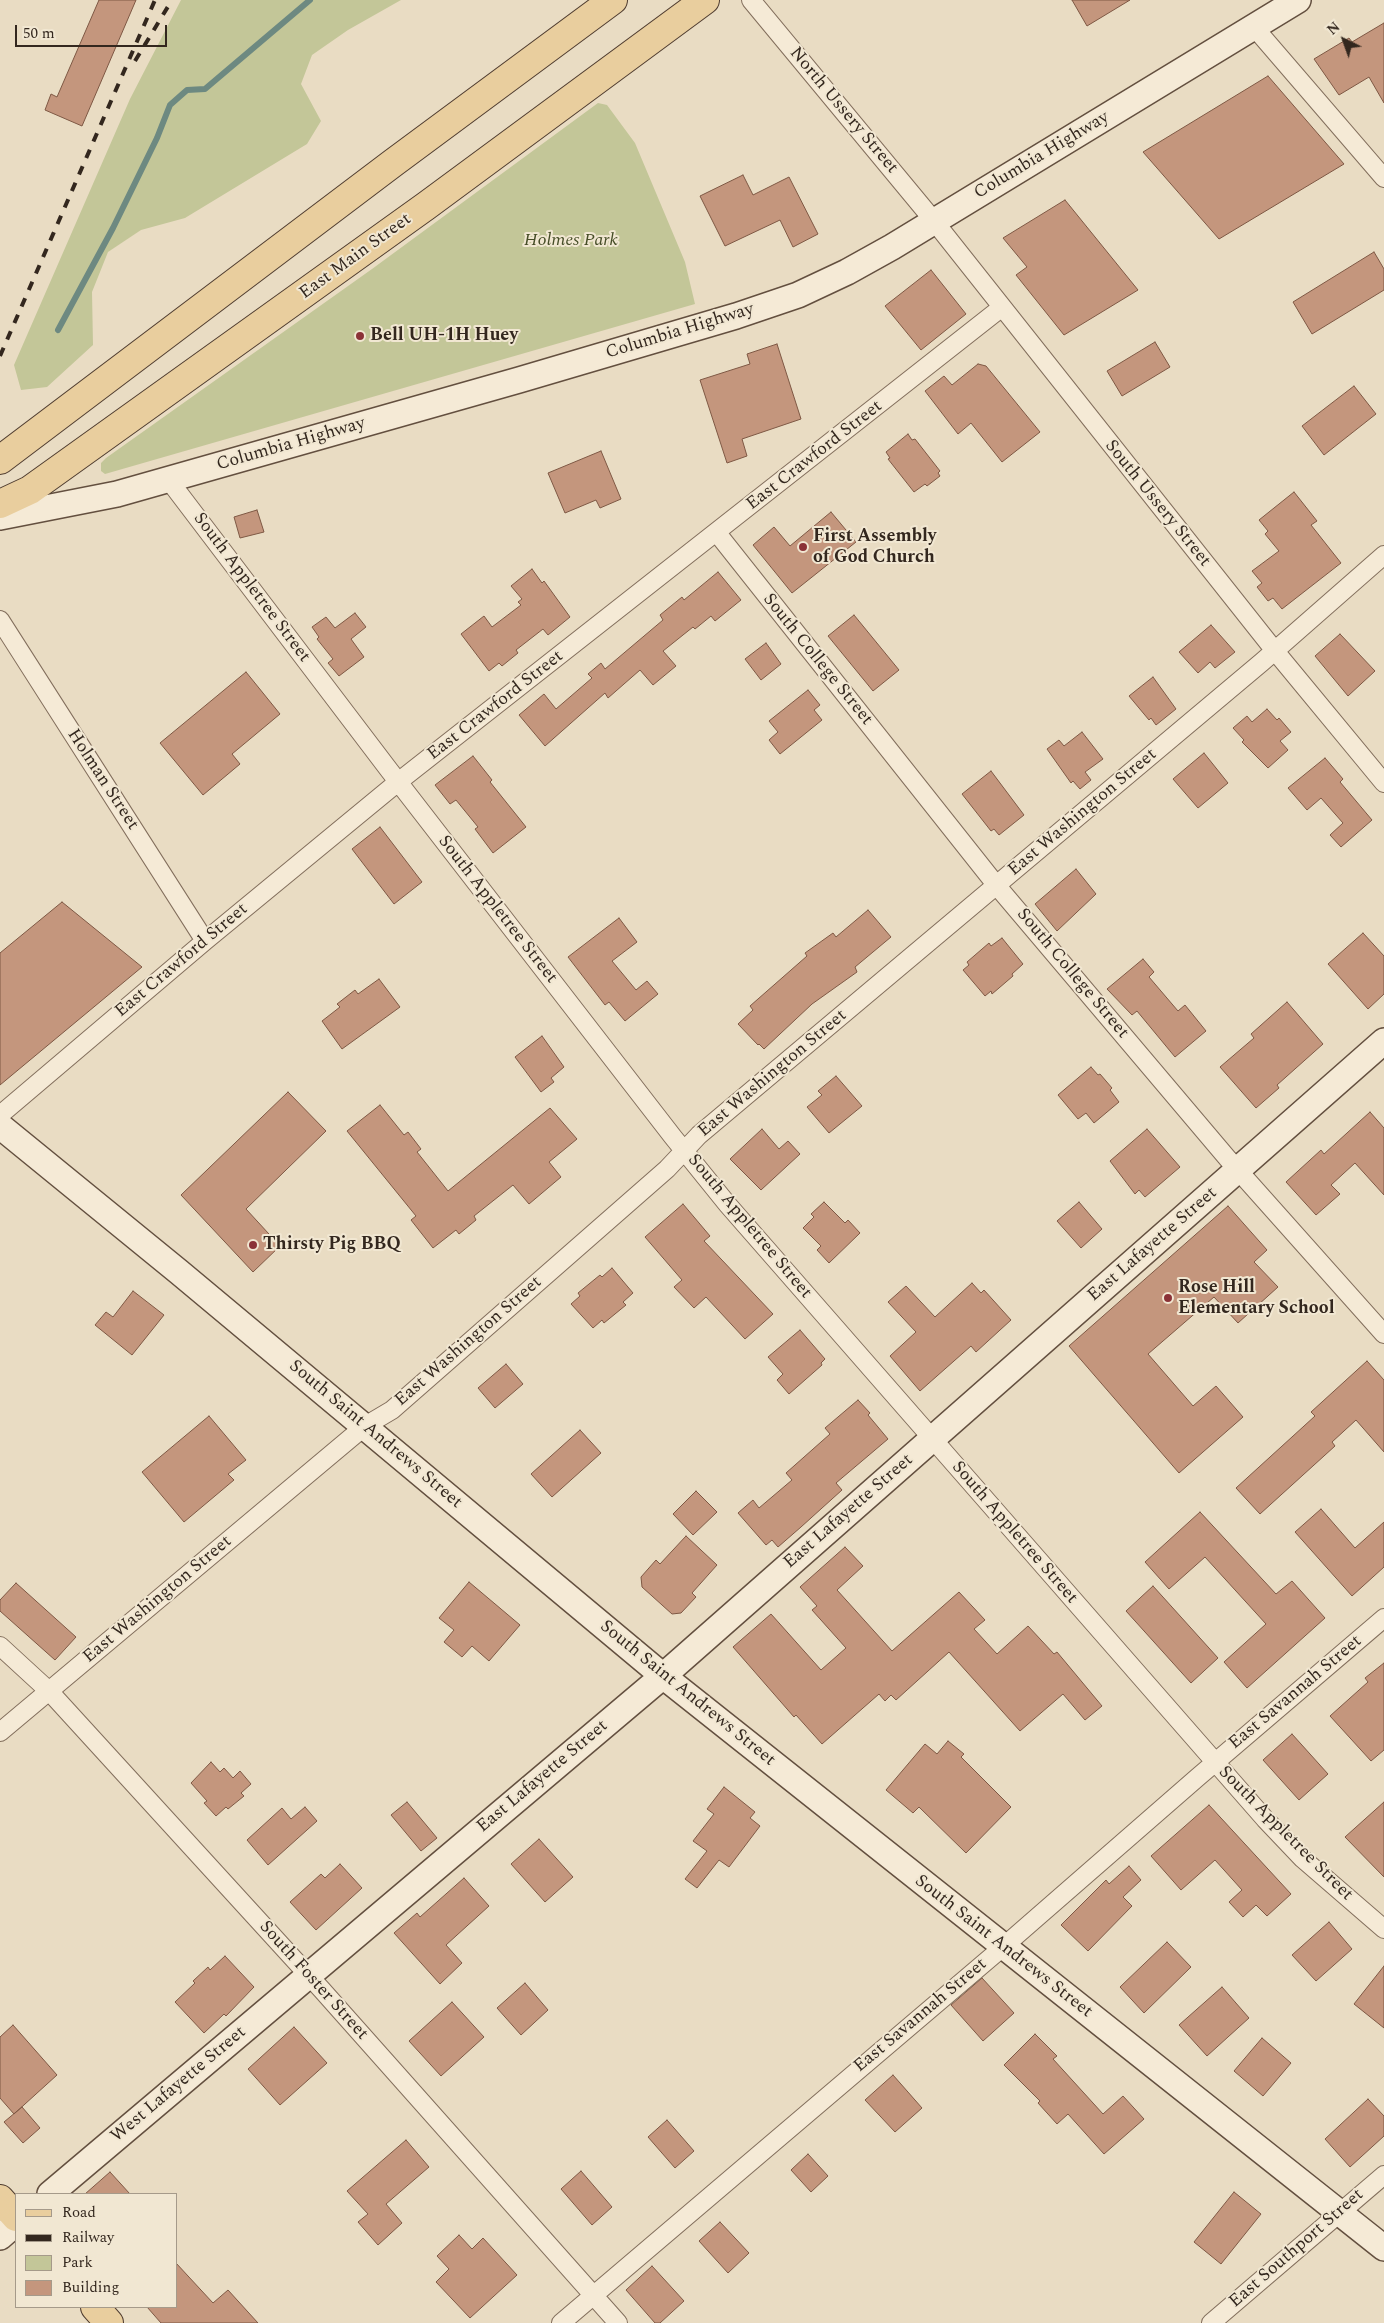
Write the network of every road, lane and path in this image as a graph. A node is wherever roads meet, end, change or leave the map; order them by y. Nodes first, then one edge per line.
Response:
1 (613, 0) edge
2 (705, 0) edge
3 (751, 0) edge
4 (1298, 0) edge
5 (1254, 27) junction
6 (1384, 178) edge
7 (934, 221) junction
8 (1001, 308) junction
9 (0, 460) edge
10 (168, 479) junction
11 (0, 504) edge
12 (0, 517) edge
13 (716, 534) junction
14 (1384, 555) edge
15 (0, 620) edge
16 (1275, 651) junction
17 (398, 782) junction
18 (1384, 783) edge
19 (997, 886) junction
20 (205, 941) junction
21 (1384, 1041) edge
22 (0, 1114) edge
23 (0, 1126) edge
24 (684, 1151) junction
25 (1238, 1170) junction
26 (1384, 1334) edge
27 (365, 1426) junction
28 (932, 1439) junction
29 (1384, 1618) edge
30 (0, 1646) edge
31 (663, 1676) junction
32 (49, 1691) junction
33 (0, 1732) edge
34 (1214, 1763) junction
35 (1384, 1929) edge
36 (1003, 1947) junction
37 (309, 1976) junction
38 (1384, 2175) edge
39 (51, 2193) edge
40 (0, 2199) edge
41 (1339, 2212) junction
42 (15, 2216) edge
43 (15, 2224) edge
44 (0, 2237) edge
45 (1384, 2248) edge
46 (593, 2295) junction
47 (96, 2308) edge
48 (109, 2323) edge
49 (561, 2323) edge
50 (618, 2323) edge
51 (1211, 2323) edge

1 - 9 main road
2 - 11 main road, East Main Street
3 - 7 street, North Ussery Street
4 - 5 street, Columbia Highway
5 - 6 street
5 - 7 street, Columbia Highway
7 - 8 street, South Ussery Street
7 - 10 street, Columbia Highway
8 - 13 street, East Crawford Street
8 - 16 street, South Ussery Street
10 - 12 street, Columbia Highway
10 - 17 street, South Appletree Street
13 - 17 street, East Crawford Street
13 - 19 street, South College Street
14 - 16 street, East Washington Street
15 - 20 street, Holman Street
16 - 18 street, South Ussery Street
16 - 19 street, East Washington Street
17 - 20 street, East Crawford Street
17 - 24 street, South Appletree Street
19 - 24 street, East Washington Street
19 - 25 street, South College Street
20 - 22 street, East Crawford Street
21 - 25 street, East Lafayette Street
23 - 27 street, South Saint Andrews Street
24 - 27 street, East Washington Street
24 - 28 street, South Appletree Street
25 - 26 street, South College Street
25 - 28 street, East Lafayette Street
27 - 31 street, South Saint Andrews Street
27 - 32 street, East Washington Street
28 - 31 street, East Lafayette Street
28 - 34 street, South Appletree Street
29 - 34 street, East Savannah Street
30 - 32 street, South Foster Street
31 - 36 street, South Saint Andrews Street
31 - 37 street, East Lafayette Street
32 - 33 street, East Washington Street
32 - 37 street, South Foster Street
34 - 35 street, South Appletree Street
34 - 36 street, East Savannah Street
36 - 41 street, South Saint Andrews Street
36 - 46 street, East Savannah Street
37 - 39 street, West Lafayette Street
37 - 46 street, South Foster Street
38 - 41 street, East Southport Street
40 - 42 main road
41 - 45 street, South Saint Andrews Street
41 - 51 street, East Southport Street
43 - 44 street
46 - 49 street, East Savannah Street
46 - 50 street, South Foster Street
47 - 48 main road

